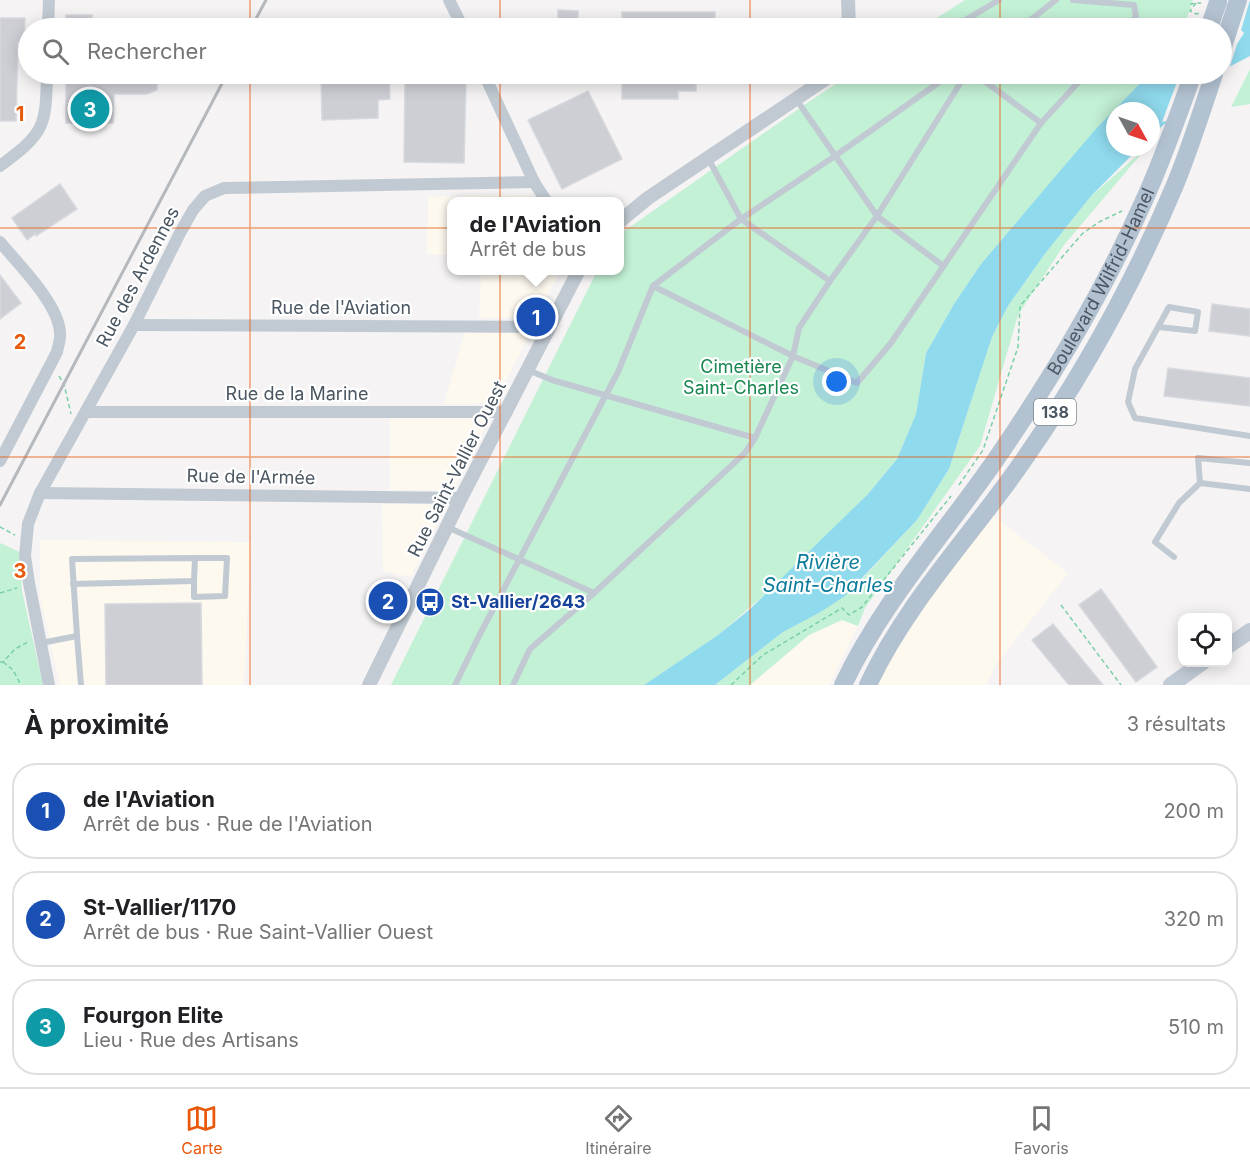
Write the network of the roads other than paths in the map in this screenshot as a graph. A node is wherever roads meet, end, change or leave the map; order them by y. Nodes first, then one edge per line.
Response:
1 (49, 0) edge
2 (449, 0) edge
3 (848, 0) edge
4 (999, 0) edge
5 (1056, 0) edge
6 (1073, 0) edge
7 (1238, 0) edge
8 (1215, 1) edge
9 (48, 18) edge
10 (458, 18) edge
11 (849, 18) edge
12 (969, 18) edge
13 (1033, 18) edge
14 (1135, 18) edge
15 (1211, 18) edge
16 (1232, 18) edge
17 (47, 84) edge
18 (489, 84) edge
19 (818, 84) edge
20 (937, 84) edge
21 (960, 84) edge
22 (988, 84) edge
23 (1077, 84) edge
24 (1189, 84) edge
25 (1210, 84) edge
26 (796, 99) junction
27 (1041, 123) junction
28 (835, 156) junction
29 (708, 158) junction
30 (0, 166) edge
31 (534, 182) junction
32 (544, 197) edge
33 (877, 216) junction
34 (624, 218) edge
35 (741, 219) junction
36 (0, 242) edge
37 (942, 265) junction
38 (576, 275) edge
39 (830, 281) junction
40 (652, 286) junction
41 (134, 325) junction
42 (549, 327) junction
43 (1158, 327) junction
44 (793, 356) junction
45 (528, 370) junction
46 (607, 395) junction
47 (87, 412) junction
48 (507, 412) junction
49 (1250, 436) edge
50 (755, 438) junction
51 (0, 461) edge
52 (1250, 463) edge
53 (1200, 483) junction
54 (1250, 489) edge
55 (40, 493) junction
56 (461, 498) junction
57 (447, 527) junction
58 (1174, 557) dead end
59 (195, 558) junction
60 (520, 559) junction
61 (194, 581) junction
62 (73, 584) junction
63 (594, 593) junction
64 (1250, 631) edge
65 (77, 636) junction
66 (40, 640) junction
67 (1232, 643) edge
68 (1197, 667) edge
69 (49, 685) edge
70 (81, 685) edge
71 (369, 685) edge
72 (455, 685) edge
73 (513, 685) edge
74 (843, 685) edge
75 (868, 685) edge
76 (1171, 685) edge

1 - 9 street
2 - 10 street
3 - 11 street
4 - 12 lane
5 - 13 lane
6 - 14 lane
7 - 16 main road, bridge
8 - 15 main road, bridge
17 - 30 street
18 - 31 street
19 - 26 street
20 - 28 lane
21 - 33 lane
22 - 27 lane
23 - 27 lane
24 - 74 main road, Boulevard Wilfrid-Hamel / 138
25 - 75 main road, Boulevard Wilfrid-Hamel / 138
26 - 28 lane
26 - 29 street
27 - 37 lane
28 - 33 lane
28 - 35 lane
29 - 34 street
29 - 35 lane
31 - 32 street
31 - 41 street, Rue des Ardennes
33 - 37 lane
33 - 39 lane
35 - 39 lane
35 - 40 lane
36 - 51 street
37 - 44 lane
38 - 42 street, Rue Saint-Vallier Ouest
39 - 44 lane
40 - 44 lane
40 - 46 lane
41 - 42 street, Rue de l'Aviation
41 - 47 street, Rue des Ardennes
42 - 45 street, Rue Saint-Vallier Ouest
43 - 43 lane
43 - 49 lane
44 - 50 lane
45 - 46 lane
45 - 48 street, Rue Saint-Vallier Ouest
46 - 50 lane
46 - 60 lane
47 - 48 street, Rue de la Marine
47 - 55 street, Rue des Ardennes
48 - 56 street, Rue Saint-Vallier Ouest
50 - 63 lane
52 - 53 lane
53 - 54 lane
53 - 58 lane
55 - 56 street, Rue de l'Armée
55 - 66 street, Rue des Ardennes
56 - 57 street, Rue Saint-Vallier Ouest
57 - 60 lane
57 - 71 street, Rue Saint-Vallier Ouest
59 - 61 lane
59 - 61 lane
59 - 62 lane
60 - 63 lane
60 - 72 lane
61 - 62 lane
62 - 65 lane
63 - 73 lane
64 - 67 main road
65 - 66 lane
65 - 70 lane
66 - 69 street, Rue des Ardennes
68 - 76 main road

